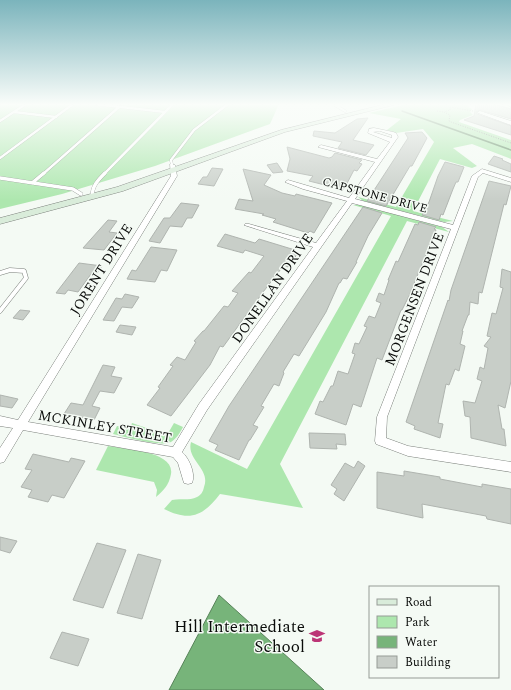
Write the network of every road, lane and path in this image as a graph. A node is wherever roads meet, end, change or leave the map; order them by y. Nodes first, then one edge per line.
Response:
1 (30, 136) edge
2 (86, 136) edge
3 (141, 136) edge
4 (189, 136) edge
5 (254, 136) edge
6 (267, 136) edge
7 (492, 136) edge
8 (393, 141) dead end
9 (511, 143) edge
10 (321, 147) dead end
11 (0, 158) edge
12 (378, 161) junction
13 (172, 168) junction
14 (0, 178) edge
15 (511, 180) edge
16 (288, 182) dead end
17 (32, 183) junction
18 (81, 194) junction
19 (92, 194) junction
20 (350, 200) junction
21 (0, 214) edge
22 (0, 220) edge
23 (247, 225) dead end
24 (456, 228) junction
25 (317, 246) junction
26 (0, 273) edge
27 (0, 311) edge
28 (0, 421) edge
29 (21, 425) junction
30 (176, 453) junction
31 (0, 458) edge
32 (511, 467) edge
33 (188, 479) dead end

1 - 11 lane
2 - 17 lane
3 - 19 lane
4 - 13 lane, JORENT DRIVE
5 - 13 main road
6 - 13 main road
7 - 9 path
8 - 12 street, DONELLAN DRIVE
10 - 12 street
12 - 20 street, DONELLAN DRIVE
13 - 19 main road
13 - 29 street, JORENT DRIVE
14 - 17 lane
15 - 24 street, MORGENSEN DRIVE
16 - 20 street, CAPSTONE DRIVE
17 - 18 lane
18 - 19 main road
18 - 21 main road
19 - 22 main road
20 - 24 street, CAPSTONE DRIVE
20 - 25 street, DONELLAN DRIVE
23 - 25 street
24 - 32 street, MORGENSEN DRIVE
25 - 30 street, DONELLAN DRIVE
26 - 27 lane
28 - 29 street, MCKINLEY STREET
29 - 30 street, MCKINLEY STREET
29 - 31 street, JORENT DRIVE
30 - 33 street, MCKINLEY STREET

